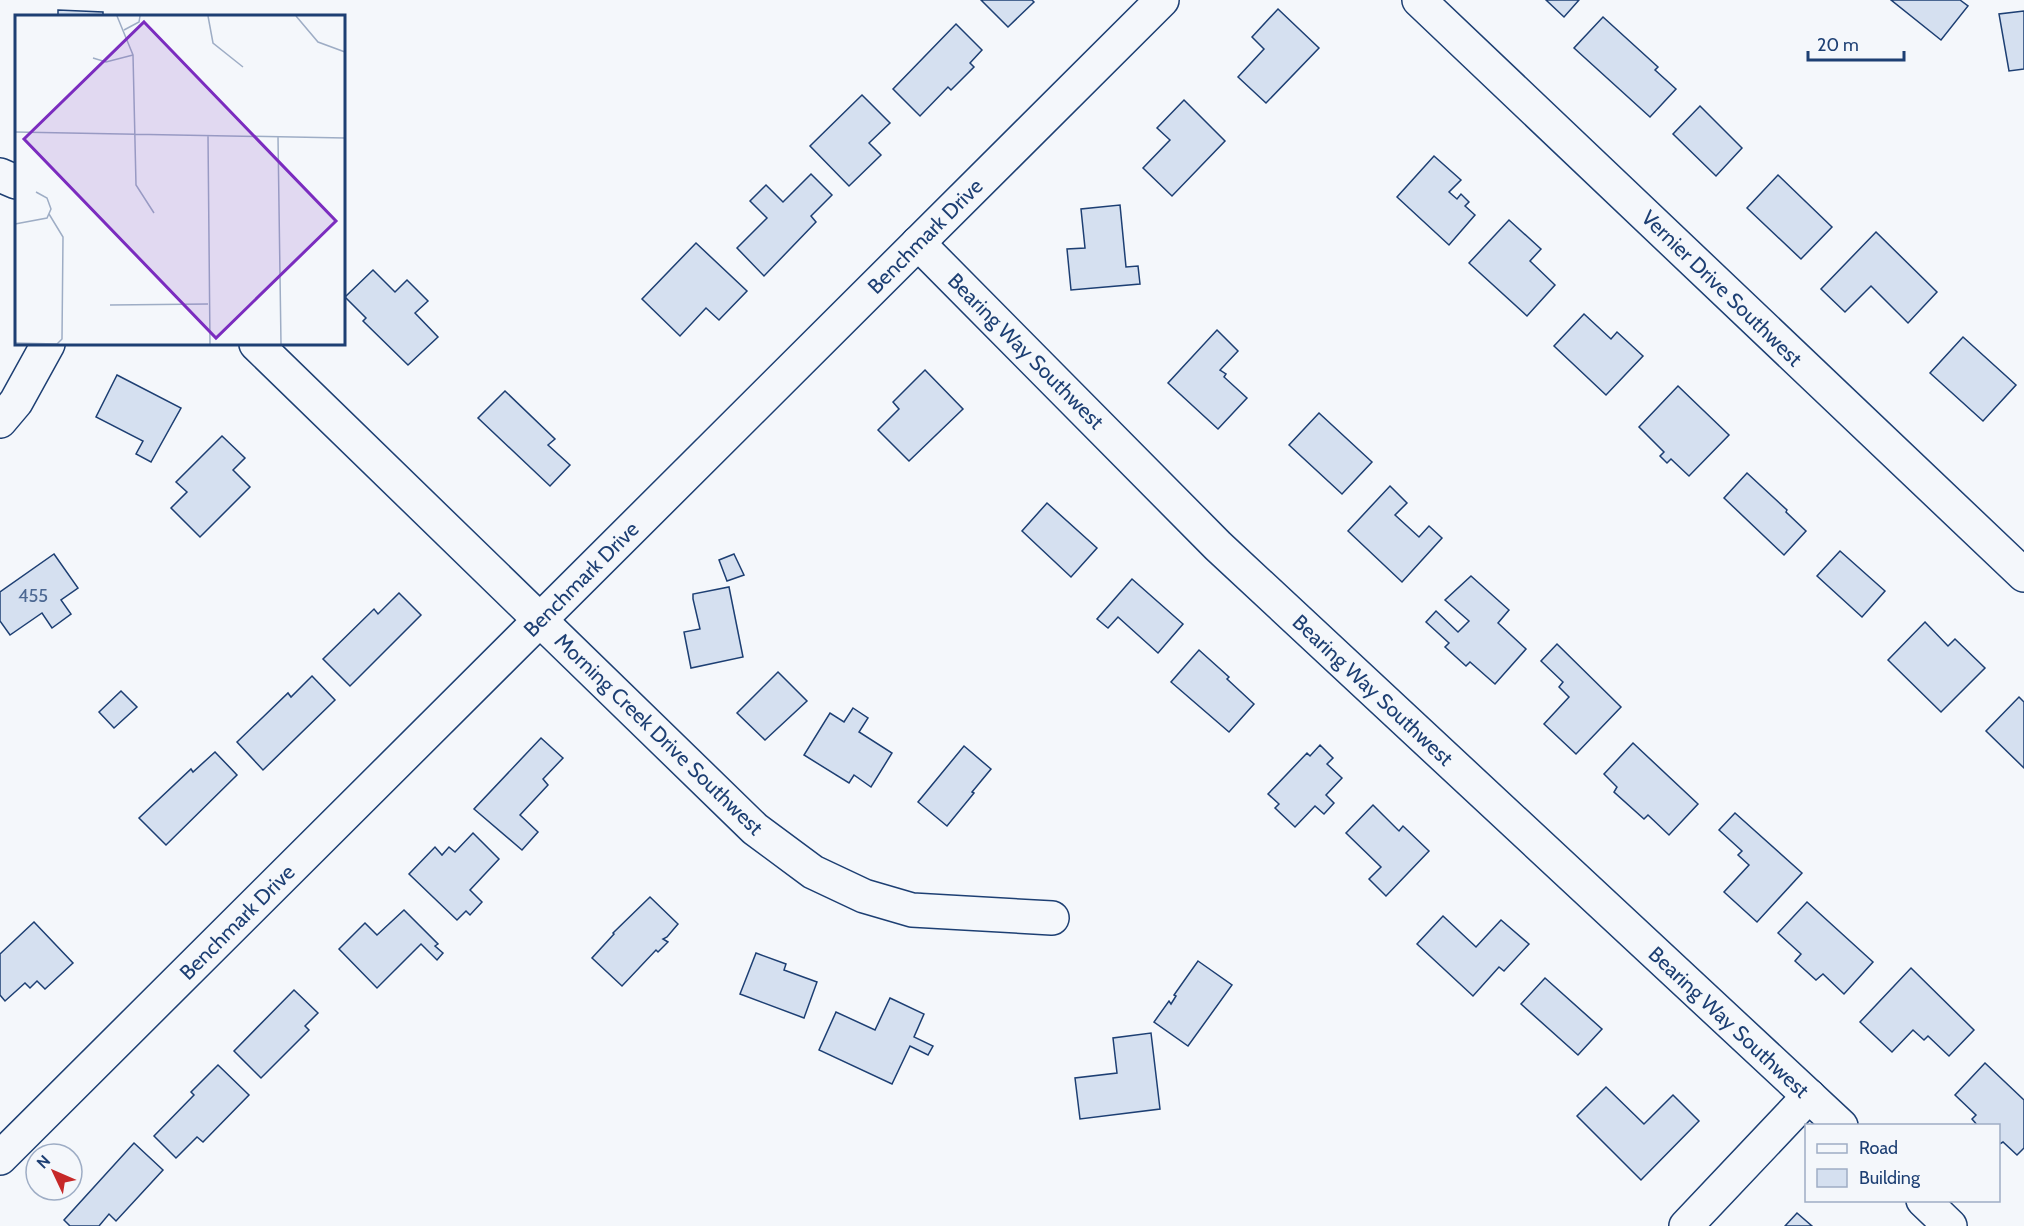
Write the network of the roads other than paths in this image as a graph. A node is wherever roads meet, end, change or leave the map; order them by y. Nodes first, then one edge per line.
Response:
1 (1162, 0) edge
2 (1419, 0) edge
3 (0, 175) edge
4 (15, 182) edge
5 (918, 243) junction
6 (47, 345) edge
7 (257, 345) edge
8 (0, 421) edge
9 (2024, 576) edge
10 (540, 620) junction
11 (1052, 918) dead end
12 (1809, 1096) junction
13 (1840, 1124) edge
14 (0, 1158) edge
15 (1925, 1202) edge
16 (1686, 1226) edge
17 (1950, 1226) edge

1 - 5 street, Benchmark Drive
2 - 9 street, Vernier Drive Southwest
3 - 4 street
5 - 10 street, Benchmark Drive
5 - 12 street, Bearing Way Southwest
6 - 8 street
7 - 10 street, Morning Creek Drive Southwest
10 - 11 street, Morning Creek Drive Southwest
10 - 14 street, Benchmark Drive
12 - 13 street, Bearing Way Southwest
12 - 16 street
15 - 17 street

